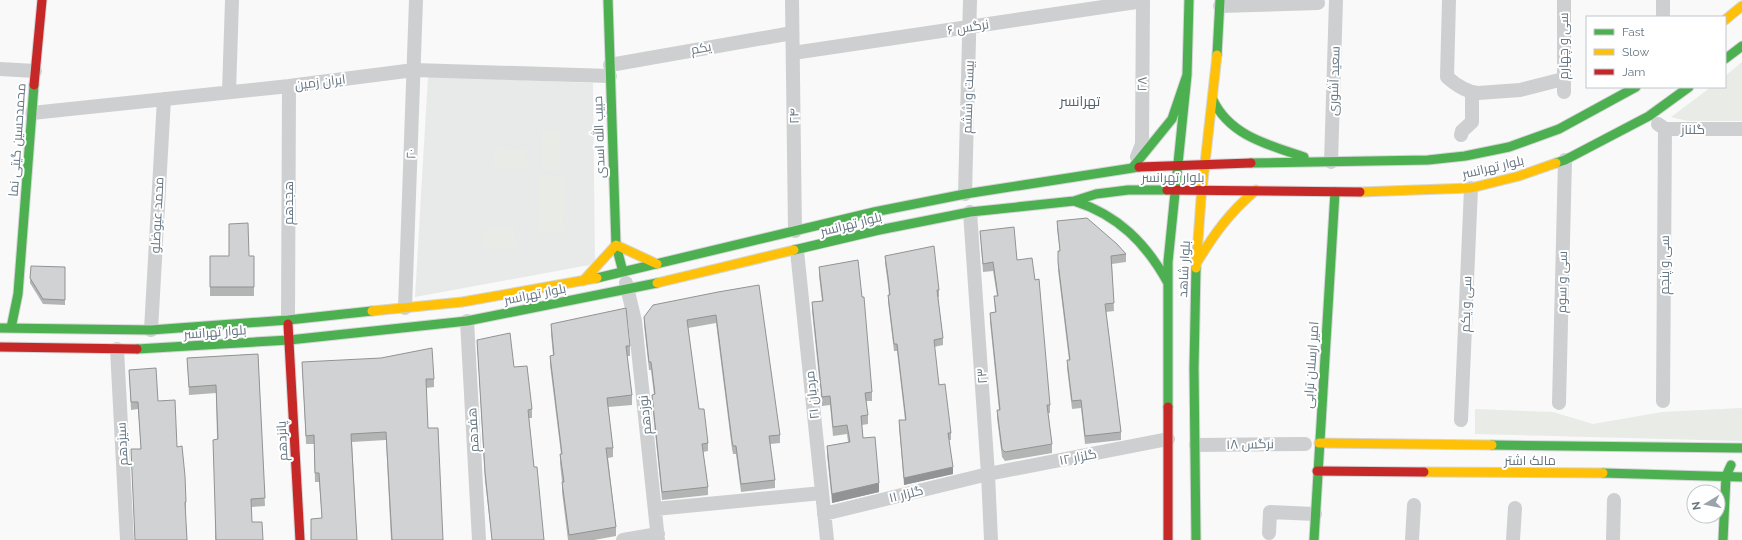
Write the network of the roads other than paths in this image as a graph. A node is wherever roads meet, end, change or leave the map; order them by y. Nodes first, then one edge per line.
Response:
1 (42, 0) edge
2 (232, 0) edge
3 (416, 0) edge
4 (608, 0) edge
5 (792, 0) edge
6 (970, 0) edge
7 (1143, 0) edge
8 (1189, 0) edge
9 (1336, 0) edge
10 (1450, 0) edge
11 (1564, 0) edge
12 (1663, 0) edge
13 (1220, 3) edge
14 (1318, 3) dead end
15 (1742, 6) edge
16 (1663, 16) edge
17 (1726, 19) edge
18 (970, 26) junction
19 (792, 33) junction
20 (1742, 46) edge
21 (793, 53) junction
22 (1726, 58) edge
23 (0, 69) edge
24 (414, 70) junction
25 (610, 70) junction
26 (35, 71) junction
27 (1187, 75) junction
28 (289, 86) junction
29 (1634, 88) edge
30 (1688, 88) edge
31 (228, 92) junction
32 (1472, 92) junction
33 (164, 99) junction
34 (1213, 100) junction
35 (32, 113) junction
36 (1649, 116) junction
37 (1664, 129) junction
38 (1742, 129) edge
39 (1461, 135) dead end
40 (1565, 160) junction
41 (1315, 161) junction
42 (1331, 162) junction
43 (1179, 164) junction
44 (1206, 164) junction
45 (1133, 166) junction
46 (1471, 188) junction
47 (1176, 190) junction
48 (1202, 190) junction
49 (1256, 190) junction
50 (1335, 192) junction
51 (965, 194) junction
52 (1074, 201) junction
53 (970, 212) junction
54 (795, 231) junction
55 (616, 245) junction
56 (797, 251) junction
57 (657, 264) junction
58 (1193, 264) junction
59 (641, 268) junction
60 (623, 272) junction
61 (602, 277) junction
62 (583, 281) junction
63 (1168, 283) junction
64 (646, 286) junction
65 (627, 290) junction
66 (605, 294) junction
67 (405, 308) junction
68 (288, 320) junction
69 (467, 320) junction
70 (0, 328) edge
71 (11, 328) junction
72 (151, 330) junction
73 (289, 340) junction
74 (0, 347) edge
75 (117, 349) junction
76 (1662, 401) dead end
77 (1559, 403) dead end
78 (1461, 420) dead end
79 (1168, 440) junction
80 (1319, 443) junction
81 (1305, 444) dead end
82 (1196, 445) junction
83 (1740, 448) edge
84 (1742, 459) edge
85 (1318, 471) junction
86 (988, 474) junction
87 (1726, 476) junction
88 (1742, 477) edge
89 (822, 493) junction
90 (1614, 500) dead end
91 (1414, 505) dead end
92 (1514, 508) dead end
93 (655, 509) junction
94 (824, 514) junction
95 (1315, 514) junction
96 (1269, 533) dead end
97 (658, 537) edge
98 (126, 540) edge
99 (300, 540) edge
100 (479, 540) edge
101 (623, 540) edge
102 (827, 540) edge
103 (991, 540) edge
104 (1168, 540) edge
105 (1196, 540) edge
106 (1314, 540) edge
107 (1412, 540) edge
108 (1513, 540) edge
109 (1613, 540) edge
110 (1724, 540) edge

1 - 26 main road, محمدحسین گیتی نما
2 - 31 street
3 - 24 street, ۲۰
4 - 25 main road, حبیب الله اسدی
5 - 19 street, ۲۴
6 - 18 street, بیست و ششم
7 - 18 street, نرگس ۶
7 - 45 street, ۲۸
8 - 27 main road, بلوار شاهد
9 - 42 street, سعید آشوری
10 - 32 street
11 - 32 street, سی و چهارم
12 - 16 street
13 - 14 street
13 - 34 main road, بلوار شاهد
15 - 17 main road
18 - 21 street, نرگس ۶
18 - 51 street, بیست و ششم
19 - 21 street, ۲۴
19 - 25 street, یکم
20 - 22 main road
21 - 54 street, ۲۴
23 - 26 street
24 - 25 street, ایران زمین
24 - 28 street, ایران زمین
24 - 67 street, ۲۰
25 - 55 main road, حبیب الله اسدی
26 - 35 main road, محمدحسین گیتی نما
27 - 43 main road, بلوار شاهد
27 - 45 main road
28 - 31 street, ایران زمین
28 - 68 street, هجدهم
29 - 42 main road, بلوار تهرانسر
30 - 36 main road, بلوار تهرانسر
31 - 33 street, ایران زمین
32 - 39 street
33 - 35 street, ایران زمین
33 - 72 street, محمد عیوضلو
34 - 41 main road
34 - 44 main road, بلوار شاهد
35 - 71 main road, محمدحسین گیتی نما
36 - 37 street, گلناز
36 - 40 main road, بلوار تهرانسر
37 - 38 street, گلناز
37 - 76 street, سی و پنجم
40 - 46 main road, بلوار تهرانسر
40 - 77 street, سی و سوم
41 - 42 main road, بلوار تهرانسر
41 - 44 main road, بلوار تهرانسر
43 - 44 main road, بلوار تهرانسر
43 - 45 main road, بلوار تهرانسر
43 - 47 main road, بلوار شاهد
44 - 48 main road, بلوار شاهد
45 - 51 main road, بلوار تهرانسر
46 - 50 main road, بلوار تهرانسر
46 - 78 street, سی و یکم
47 - 48 main road, بلوار تهرانسر
47 - 52 main road, بلوار تهرانسر
47 - 63 main road, بلوار شاهد
48 - 49 main road, بلوار تهرانسر
48 - 58 main road, بلوار شاهد
49 - 50 main road, بلوار تهرانسر
49 - 58 main road
50 - 80 main road, امیر ارسلان ترابی
51 - 54 main road, بلوار تهرانسر
52 - 53 main road, بلوار تهرانسر
52 - 63 main road
53 - 56 main road, بلوار تهرانسر
53 - 86 street, ۲۳
54 - 57 main road, بلوار تهرانسر
55 - 57 main road
55 - 60 main road, حبیب الله اسدی
55 - 62 main road
56 - 64 main road, بلوار تهرانسر
56 - 89 street, ۲۱ مردیان
57 - 59 main road, بلوار تهرانسر
58 - 82 main road, بلوار شاهد
59 - 60 main road, بلوار تهرانسر
59 - 64 main road
60 - 61 main road, بلوار تهرانسر
60 - 65 street, نوزدهم
61 - 62 main road, بلوار تهرانسر
61 - 66 main road
62 - 67 main road, بلوار تهرانسر
63 - 79 main road, بلوار شاهد
64 - 65 main road, بلوار تهرانسر
65 - 66 main road, بلوار تهرانسر
65 - 93 street, نوزدهم
66 - 69 main road, بلوار تهرانسر
67 - 68 main road, بلوار تهرانسر
68 - 72 main road, بلوار تهرانسر
68 - 73 main road, پانزدهم
69 - 73 main road, بلوار تهرانسر
69 - 100 street, هفدهم
70 - 71 main road, بلوار تهرانسر
71 - 72 main road, بلوار تهرانسر
73 - 75 main road, بلوار تهرانسر
73 - 99 main road, پانزدهم
74 - 75 main road, بلوار تهرانسر
75 - 98 street, سیزدهم
79 - 86 street, گلزار ۱۲
79 - 104 main road, بلوار شاهد
80 - 83 main road, مالک اشتر
80 - 85 main road, امیر ارسلان ترابی
81 - 82 street, نرگس ۱۸
82 - 105 main road, بلوار شاهد
83 - 84 main road
83 - 87 main road
85 - 87 main road, مالک اشتر
85 - 95 main road, امیر ارسلان ترابی
86 - 94 street, گلزار ۱۱
86 - 103 street, ۲۳
87 - 88 main road, مالک اشتر
87 - 110 main road
89 - 93 street
89 - 94 street, ۲۱ مردیان
90 - 109 street
91 - 107 street
92 - 108 street
93 - 97 street, نوزدهم
94 - 102 street, ۲۱ مردیان
95 - 96 street
95 - 106 main road, امیر ارسلان ترابی
97 - 101 street

